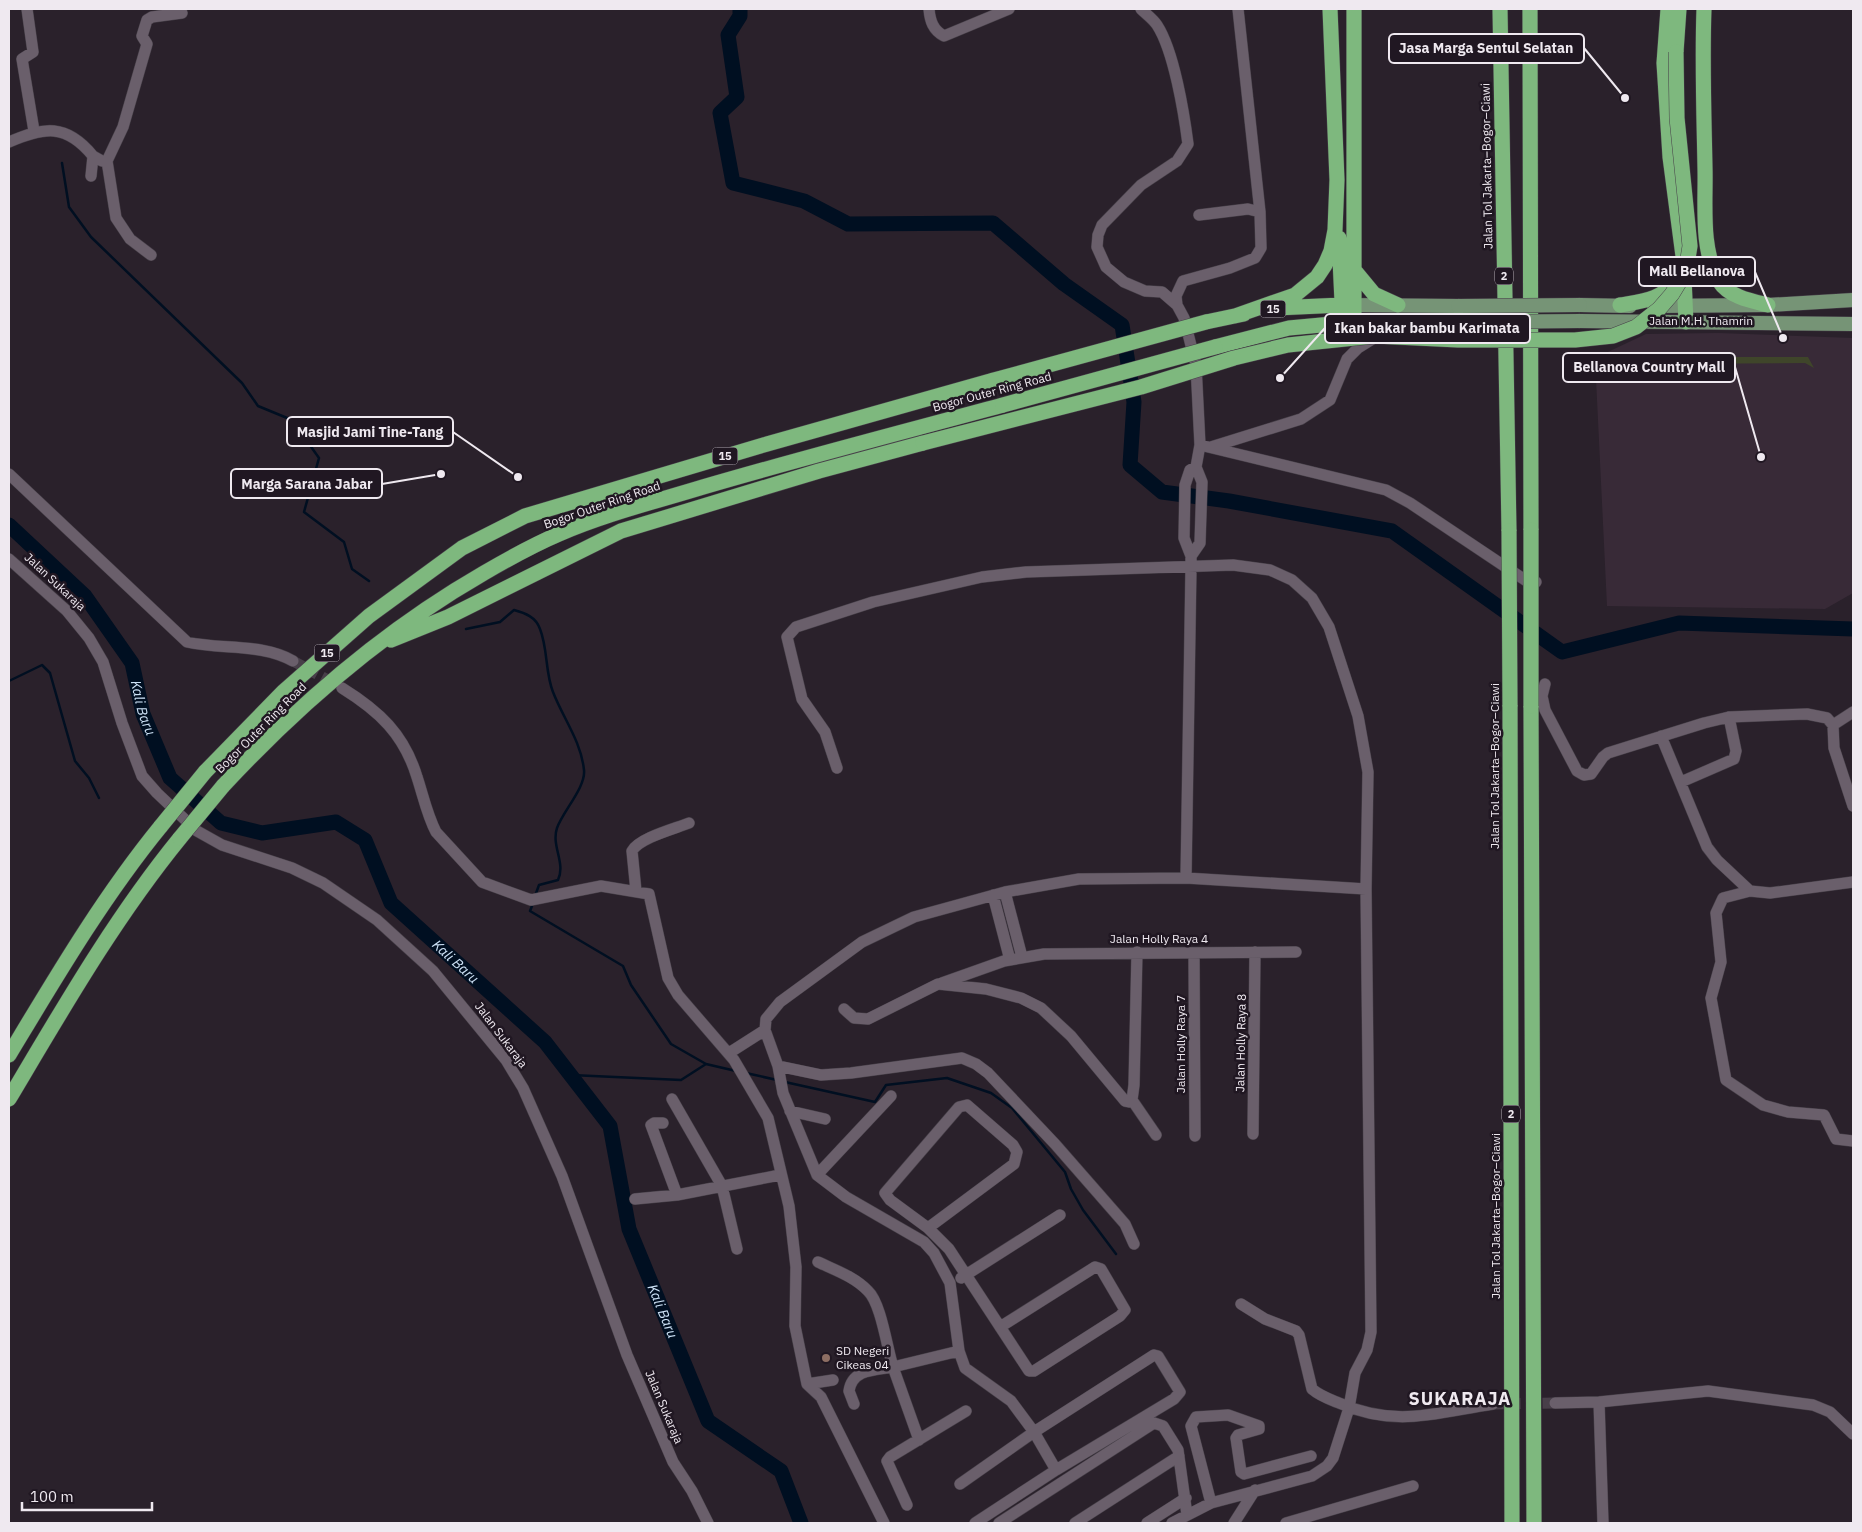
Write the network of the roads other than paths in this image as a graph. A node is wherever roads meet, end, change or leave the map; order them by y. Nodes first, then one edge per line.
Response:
1 (27, 9) edge
2 (929, 9) edge
3 (1009, 9) edge
4 (1141, 9) edge
5 (1238, 9) edge
6 (1330, 9) edge
7 (1354, 9) edge
8 (1500, 9) edge
9 (1530, 9) edge
10 (1668, 9) edge
11 (1678, 9) edge
12 (1704, 9) edge
13 (182, 12) dead end
14 (34, 131) junction
15 (9, 142) edge
16 (93, 156) junction
17 (107, 161) junction
18 (91, 176) dead end
19 (1337, 180) junction
20 (1260, 212) junction
21 (1199, 215) dead end
22 (151, 255) dead end
23 (1684, 256) junction
24 (1355, 271) junction
25 (1853, 300) edge
26 (1348, 304) junction
27 (1177, 305) junction
28 (1398, 305) junction
29 (1768, 305) junction
30 (1620, 306) junction
31 (1686, 306) junction
32 (1235, 316) junction
33 (1378, 322) junction
34 (1686, 322) junction
35 (1349, 323) junction
36 (1853, 324) edge
37 (1205, 446) junction
38 (1196, 467) junction
39 (9, 474) edge
40 (9, 558) edge
41 (1191, 562) junction
42 (1538, 582) dead end
43 (373, 647) junction
44 (293, 661) tunnel mouth
45 (1546, 684) dead end
46 (342, 688) tunnel mouth
47 (1853, 712) edge
48 (1729, 717) junction
49 (1832, 724) junction
50 (1661, 736) junction
51 (837, 768) dead end
52 (1681, 782) junction
53 (1853, 806) edge
54 (689, 823) dead end
55 (1186, 878) junction
56 (1853, 882) edge
57 (1366, 889) junction
58 (636, 891) junction
59 (1750, 891) junction
60 (1005, 892) junction
61 (993, 895) junction
62 (1137, 952) junction
63 (1255, 952) junction
64 (1296, 952) dead end
65 (1194, 953) junction
66 (1022, 957) junction
67 (1010, 960) junction
68 (938, 984) junction
69 (844, 1009) dead end
70 (764, 1030) junction
71 (9, 1055) edge
72 (731, 1057) junction
73 (778, 1070) junction
74 (891, 1096) dead end
75 (9, 1099) edge
76 (672, 1099) dead end
77 (1132, 1100) junction
78 (790, 1111) junction
79 (825, 1119) dead end
80 (663, 1123) dead end
81 (1253, 1134) dead end
82 (1156, 1135) dead end
83 (1195, 1136) dead end
84 (1853, 1141) edge
85 (780, 1175) junction
86 (817, 1175) junction
87 (722, 1186) junction
88 (677, 1195) junction
89 (635, 1199) dead end
90 (1060, 1215) dead end
91 (928, 1228) junction
92 (1134, 1244) dead end
93 (737, 1248) dead end
94 (818, 1262) dead end
95 (966, 1275) junction
96 (950, 1283) junction
97 (1241, 1304) dead end
98 (1000, 1327) junction
99 (959, 1351) junction
100 (893, 1367) junction
101 (833, 1380) dead end
102 (807, 1384) junction
103 (1598, 1402) junction
104 (1555, 1403) tunnel mouth
105 (854, 1404) dead end
106 (1492, 1404) tunnel mouth
107 (1349, 1408) junction
108 (966, 1411) dead end
109 (1228, 1415) junction
110 (1034, 1432) junction
111 (1853, 1434) edge
112 (1238, 1435) junction
113 (919, 1440) junction
114 (1195, 1440) junction
115 (1174, 1442) junction
116 (1179, 1456) junction
117 (1311, 1456) dead end
118 (1056, 1470) junction
119 (960, 1484) dead end
120 (1413, 1486) dead end
121 (1255, 1490) junction
122 (1186, 1498) junction
123 (1211, 1503) junction
124 (907, 1505) dead end
125 (1187, 1514) junction
126 (708, 1523) edge
127 (884, 1523) edge
128 (975, 1523) edge
129 (999, 1523) edge
130 (1075, 1523) edge
131 (1147, 1523) edge
132 (1172, 1523) edge
133 (1234, 1523) edge
134 (1286, 1523) edge
135 (1512, 1523) edge
136 (1534, 1523) edge
137 (1603, 1523) edge

1 - 14 street
2 - 3 street
4 - 27 street
5 - 20 street
6 - 19 highway
7 - 24 highway
8 - 135 highway, Jalan Tol Jakarta–Bogor–Ciawi / 2, bridge
9 - 136 highway, 2, bridge
10 - 23 highway
11 - 43 highway, bridge
12 - 29 highway
13 - 17 street
14 - 15 street
14 - 16 street
16 - 17 street
16 - 18 street
17 - 22 street
19 - 26 highway
19 - 32 highway
20 - 21 street
20 - 27 street
23 - 30 highway
23 - 31 highway
24 - 26 highway
24 - 28 highway
25 - 29 main road, Jalan M.H. Thamrin
26 - 28 main road, Jalan M.H. Thamrin
26 - 32 highway, Bogor Outer Ring Road / 15
26 - 35 highway
27 - 37 street
28 - 30 main road, Jalan M.H. Thamrin, bridge
29 - 31 main road, Jalan M.H. Thamrin
30 - 31 main road, Jalan M.H. Thamrin
31 - 34 highway
32 - 71 highway, Bogor Outer Ring Road / 15, bridge
33 - 34 main road, Jalan M.H. Thamrin, bridge
33 - 35 main road, Jalan M.H. Thamrin
33 - 37 street
34 - 36 main road, Jalan M.H. Thamrin
35 - 43 highway, Bogor Outer Ring Road / 15, bridge
37 - 38 street
37 - 42 street
38 - 41 street
38 - 41 street
39 - 44 street
40 - 126 street, Jalan Sukaraja
41 - 51 street
41 - 55 street
41 - 57 street
43 - 75 highway, Bogor Outer Ring Road / 15, bridge
45 - 50 street
46 - 58 street
47 - 49 street
48 - 49 street
48 - 50 street
48 - 52 street
49 - 53 street
50 - 52 street
52 - 59 street
54 - 58 street
55 - 57 street
55 - 60 street
56 - 59 street
57 - 107 street
58 - 72 street
59 - 84 street
60 - 61 street
60 - 66 street
61 - 67 street
61 - 70 street
62 - 65 street, Jalan Holly Raya 4
62 - 66 street, Jalan Holly Raya 4
62 - 77 street
63 - 64 street, Jalan Holly Raya 4
63 - 65 street, Jalan Holly Raya 4
63 - 81 street, Jalan Holly Raya 8
65 - 83 street, Jalan Holly Raya 7
66 - 67 street, Jalan Holly Raya 4
67 - 68 street, Jalan Holly Raya 4
68 - 69 street, Jalan Holly Raya 4
68 - 77 street
70 - 72 street
70 - 73 street
72 - 85 street
73 - 78 street
73 - 92 street
74 - 86 street
76 - 87 street
77 - 82 street
78 - 79 street
78 - 86 street
80 - 88 street
85 - 87 street
85 - 102 street
86 - 96 street
87 - 88 street
87 - 93 street
88 - 89 street
90 - 95 street
91 - 91 street
91 - 95 street
94 - 100 street
95 - 96 street
95 - 98 street
96 - 99 street
97 - 107 street
98 - 98 street
99 - 100 street
99 - 110 street
100 - 105 street
100 - 113 street
101 - 102 street
102 - 127 street
103 - 104 street
103 - 111 street
103 - 137 street
106 - 107 street
107 - 121 street
108 - 113 street
109 - 112 street
109 - 112 street
109 - 114 street
110 - 118 street
110 - 118 street
110 - 119 street
112 - 117 street
113 - 124 street
114 - 115 street
114 - 123 street
115 - 116 street
115 - 129 street
116 - 122 street
116 - 130 street
118 - 128 street
120 - 134 street
121 - 123 street
121 - 133 street
122 - 125 street
122 - 131 street
123 - 125 street
125 - 132 street

